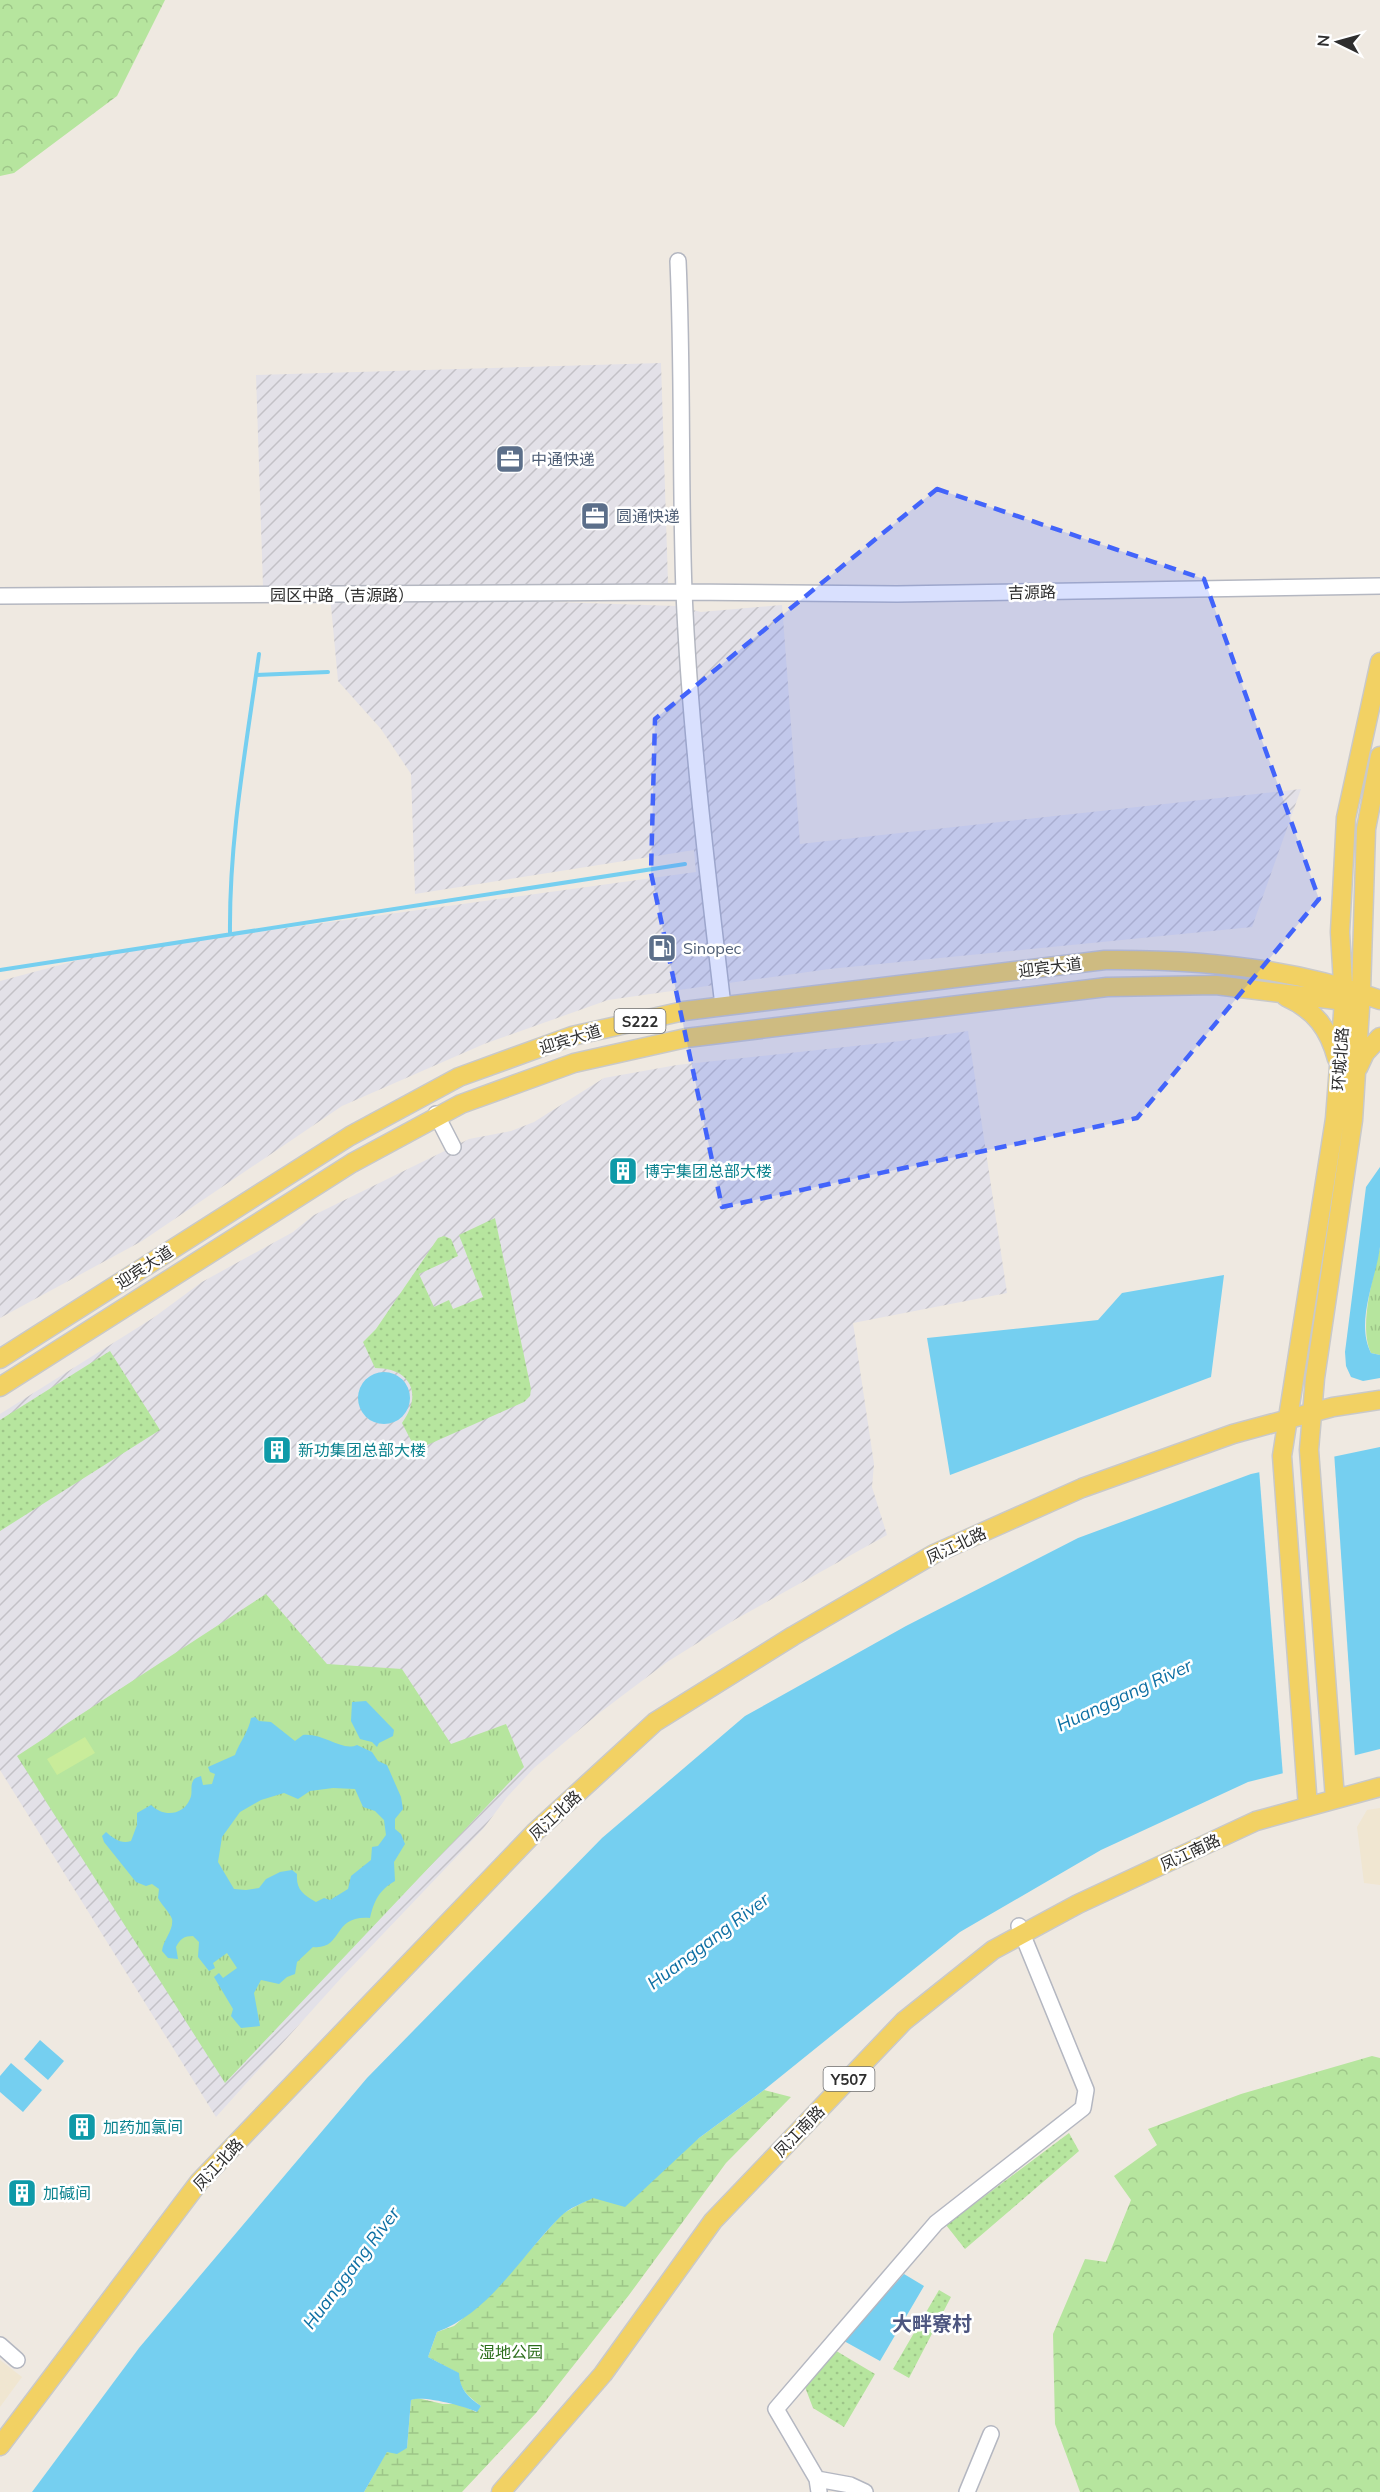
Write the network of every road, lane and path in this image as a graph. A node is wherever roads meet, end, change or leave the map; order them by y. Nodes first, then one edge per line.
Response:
1 (678, 261) dead end
2 (1380, 586) edge
3 (684, 592) junction
4 (0, 596) edge
5 (1380, 662) edge
6 (1380, 756) edge
7 (1268, 991) junction
8 (1360, 992) junction
9 (776, 1000) junction
10 (1380, 1000) edge
11 (1344, 1001) junction
12 (723, 1006) junction
13 (627, 1024) junction
14 (779, 1027) junction
15 (1380, 1037) edge
16 (632, 1050) junction
17 (496, 1064) junction
18 (1347, 1075) junction
19 (504, 1088) junction
20 (436, 1114) dead end
21 (350, 1136) junction
22 (453, 1147) dead end
23 (362, 1157) junction
24 (0, 1359) edge
25 (0, 1387) edge
26 (1380, 1400) edge
27 (1312, 1413) junction
28 (1288, 1419) junction
29 (1380, 1787) edge
30 (1335, 1799) junction
31 (1308, 1807) junction
32 (1019, 1926) dead end
33 (0, 2345) edge
34 (17, 2360) dead end
35 (991, 2434) dead end
36 (0, 2446) edge
37 (818, 2486) edge
38 (501, 2492) edge
39 (865, 2492) edge
40 (967, 2492) edge

1 - 3 street
2 - 3 street, 吉源路
3 - 4 street, 园区中路（吉源路）
3 - 12 street
5 - 11 main road, 环城北路
6 - 8 main road, 环城北路
7 - 11 main road, 迎宾大道 / S222
7 - 14 main road, 迎宾大道 / S222
7 - 18 main road
8 - 9 main road, 迎宾大道 / S222
8 - 10 main road, S222
8 - 18 main road, 环城北路
9 - 12 main road, 迎宾大道 / S222
9 - 14 main road
11 - 18 main road, 环城北路
12 - 13 main road, 迎宾大道 / S222
13 - 16 main road
13 - 17 main road, 迎宾大道 / S222
14 - 16 main road, 迎宾大道 / S222
15 - 18 main road
16 - 19 main road, 迎宾大道 / S222
17 - 19 main road
17 - 21 main road, 迎宾大道 / S222
18 - 27 main road, 环城北路
18 - 28 main road, 环城北路
19 - 23 main road, 迎宾大道 / S222
20 - 22 street
21 - 23 main road
21 - 24 main road, 迎宾大道 / S222
23 - 25 main road, 迎宾大道 / S222
26 - 27 main road, 凤江北路
27 - 28 main road, 凤江北路
27 - 30 main road, 环城北路
28 - 31 main road, 环城北路
28 - 36 main road, 凤江北路
29 - 30 main road, Y507
30 - 31 main road, Y507
31 - 38 main road, 凤江南路 / Y507
32 - 37 street
33 - 34 street
35 - 40 street
37 - 39 street

